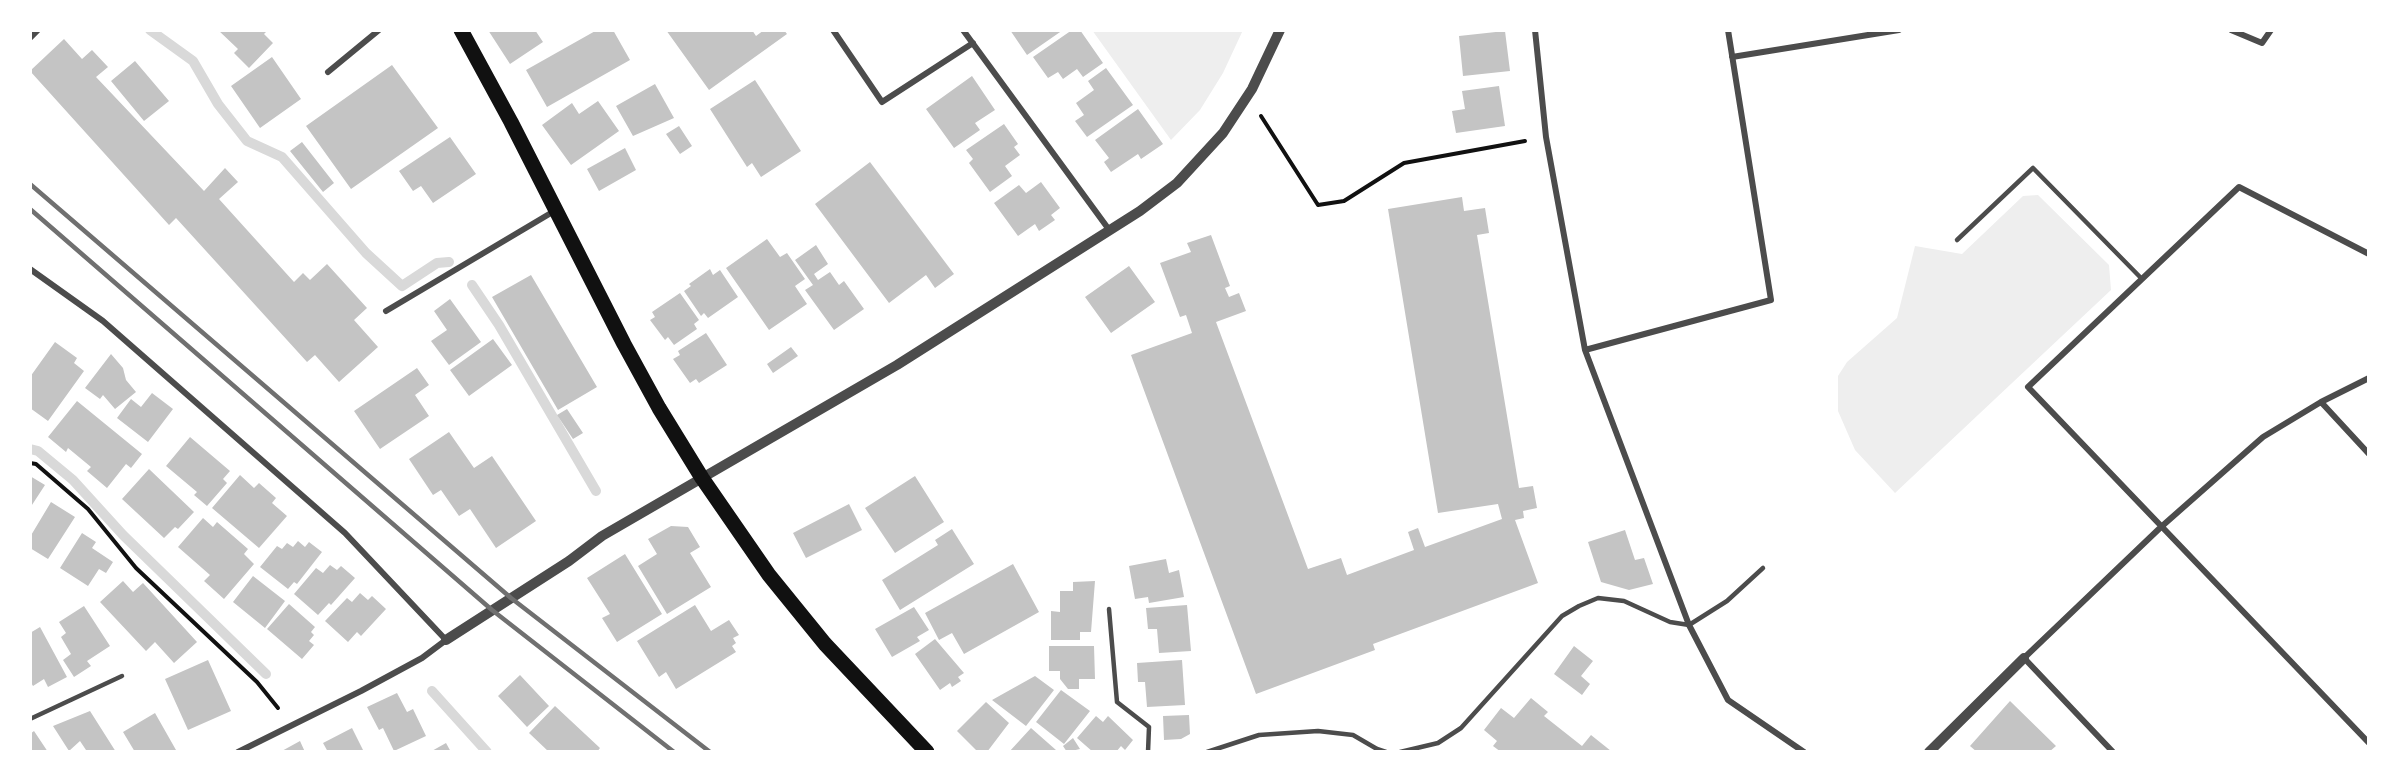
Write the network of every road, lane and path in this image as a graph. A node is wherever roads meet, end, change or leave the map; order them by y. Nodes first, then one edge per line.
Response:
1 (38, 30) edge
2 (379, 30) edge
3 (461, 30) edge
4 (833, 30) edge
5 (963, 30) edge
6 (1280, 30) edge
7 (1535, 30) edge
8 (1728, 30) edge
9 (1899, 30) edge
10 (2231, 30) edge
11 (2271, 30) edge
12 (30, 38) edge
13 (973, 43) junction
14 (1732, 57) junction
15 (328, 72) dead end
16 (1248, 95) junction
17 (1546, 137) junction
18 (556, 210) junction
19 (1110, 231) junction
20 (1957, 240) dead end
21 (2369, 254) edge
22 (30, 270) edge
23 (2141, 278) junction
24 (387, 311) dead end
25 (1585, 350) junction
26 (2369, 378) edge
27 (2321, 402) junction
28 (2369, 454) edge
29 (30, 463) edge
30 (702, 478) junction
31 (2161, 527) junction
32 (1763, 568) dead end
33 (1109, 609) dead end
34 (1689, 625) junction
35 (446, 640) junction
36 (2024, 658) junction
37 (122, 676) dead end
38 (30, 719) edge
39 (293, 726) junction
40 (2369, 743) edge
41 (238, 752) edge
42 (927, 752) edge
43 (1148, 752) edge
44 (1207, 752) edge
45 (1386, 752) edge
46 (1400, 752) edge
47 (1804, 752) edge
48 (1929, 752) edge
49 (2113, 752) edge

1 - 12 street
2 - 15 street
3 - 18 main road
4 - 13 street
5 - 13 street
6 - 16 street
7 - 17 street
8 - 14 street
9 - 14 street
10 - 11 street
13 - 19 street
14 - 25 street
16 - 17 path
16 - 19 street
17 - 25 street
18 - 24 street
18 - 30 main road
19 - 30 street
20 - 23 lane
21 - 23 street
22 - 35 street
23 - 31 street
25 - 34 street
26 - 27 street
27 - 28 street
27 - 31 street
29 - 39 path
30 - 35 street
30 - 42 main road
31 - 36 street
31 - 40 street
32 - 34 lane
33 - 43 lane
34 - 46 lane
34 - 47 street
35 - 39 street
36 - 48 street
36 - 49 street
37 - 38 lane
39 - 41 street
44 - 45 lane

